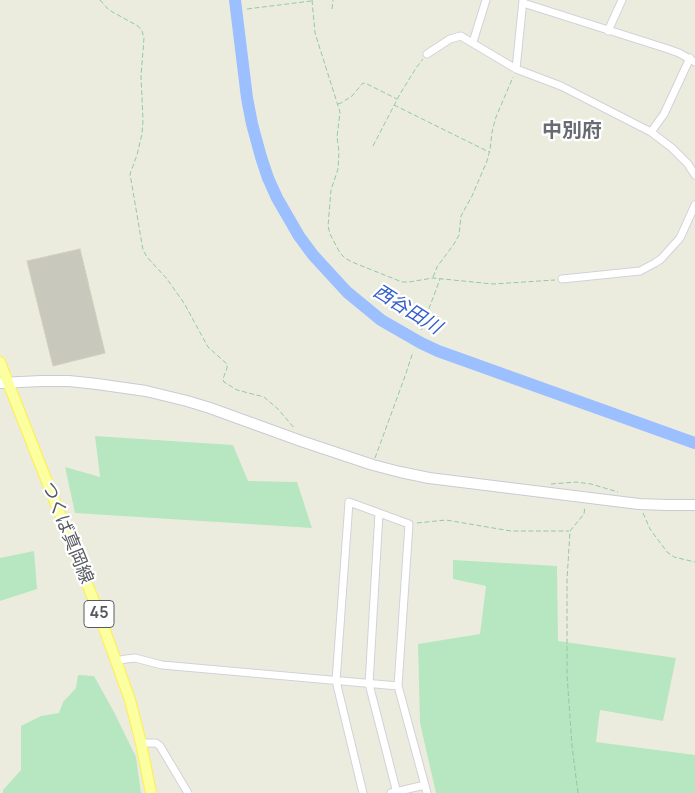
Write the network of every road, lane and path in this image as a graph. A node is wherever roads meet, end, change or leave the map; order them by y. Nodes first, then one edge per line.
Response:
1 (100, 0) edge
2 (312, 0) edge
3 (333, 0) edge
4 (486, 0) edge
5 (622, 0) edge
6 (523, 2) edge
7 (247, 9) dead end
8 (332, 9) dead end
9 (608, 31) junction
10 (473, 42) junction
11 (427, 54) joint
12 (692, 60) edge
13 (516, 69) junction
14 (398, 99) junction
15 (338, 104) junction
16 (394, 105) junction
17 (650, 132) junction
18 (373, 146) dead end
19 (490, 153) junction
20 (695, 175) edge
21 (695, 205) edge
22 (433, 278) junction
23 (440, 278) junction
24 (562, 279) joint
25 (421, 330) dead end
26 (413, 352) dead end
27 (0, 362) edge
28 (4, 383) edge
29 (301, 441) junction
30 (373, 465) junction
31 (587, 498) junction
32 (695, 505) edge
33 (379, 513) junction
34 (409, 524) junction
35 (570, 531) junction
36 (116, 661) junction
37 (336, 681) junction
38 (369, 684) junction
39 (398, 686) junction
40 (141, 743) junction
41 (425, 785) junction
42 (151, 793) edge
43 (188, 793) edge
44 (363, 793) edge
45 (395, 793) edge
46 (427, 793) edge
47 (578, 793) edge

1 - 29 path
2 - 7 path
2 - 15 path
3 - 8 path
4 - 10 street
5 - 9 street
6 - 9 street
6 - 13 street
9 - 12 street
10 - 11 street
10 - 13 street
11 - 14 path
12 - 17 street
13 - 17 street
13 - 19 path
14 - 15 path
14 - 16 path
15 - 22 path
16 - 18 path
16 - 19 path
17 - 20 street
19 - 22 path
21 - 24 street
22 - 23 path
23 - 24 path
23 - 25 path
26 - 30 path
27 - 28 main road, つくば真岡線 / 45
28 - 29 street
28 - 36 main road, つくば真岡線 / 45
29 - 30 street
30 - 31 street
31 - 32 street
31 - 35 path
33 - 34 street
33 - 37 street
33 - 38 street
34 - 35 path
34 - 39 street
35 - 47 path
36 - 37 street
36 - 40 main road, つくば真岡線 / 45
37 - 38 street
37 - 44 street
38 - 39 street
38 - 45 street
39 - 41 street
40 - 42 main road, つくば真岡線 / 45
40 - 43 street
41 - 45 street
41 - 46 street

